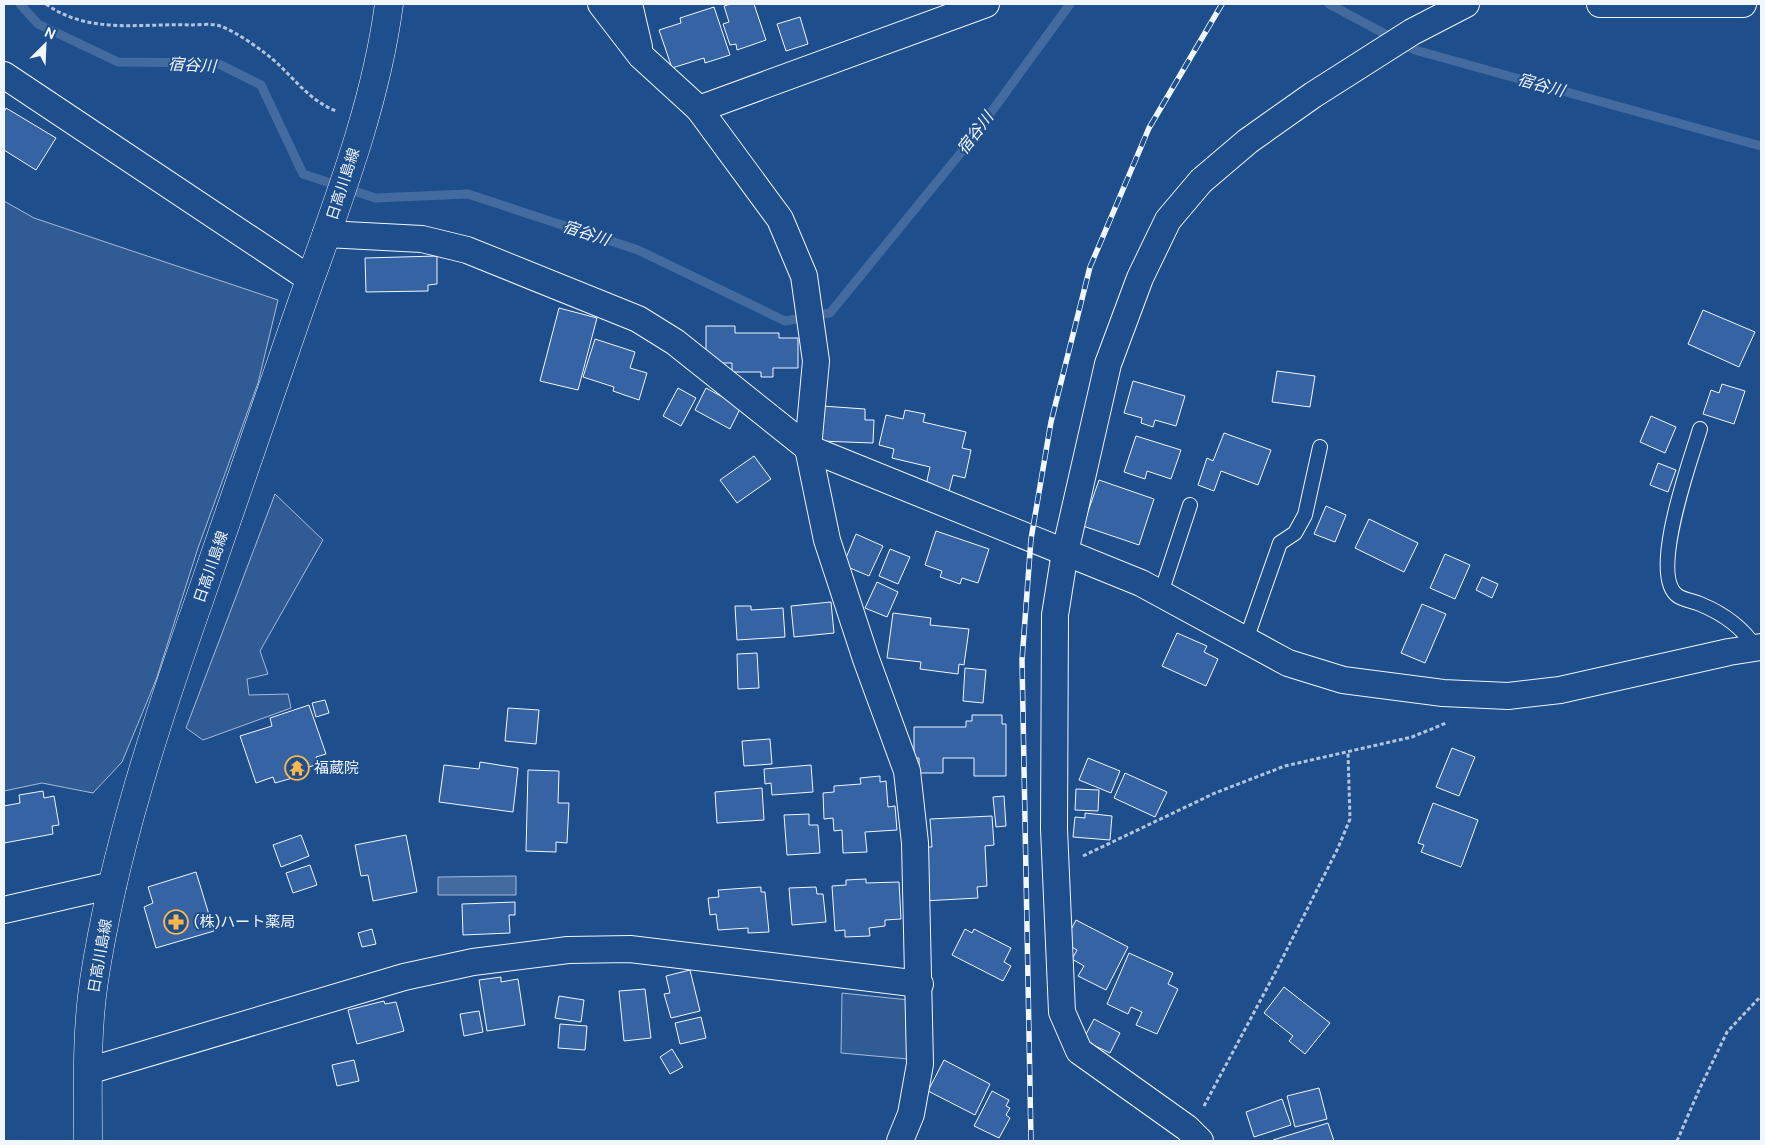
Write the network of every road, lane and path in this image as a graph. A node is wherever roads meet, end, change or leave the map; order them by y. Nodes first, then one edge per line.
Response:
1 (46, 4) edge
2 (389, 4) edge
3 (601, 4) edge
4 (629, 4) edge
5 (986, 4) edge
6 (1466, 4) edge
7 (1600, 4) edge
8 (1701, 4) edge
9 (1743, 4) edge
10 (641, 56) junction
11 (4, 75) edge
12 (698, 109) junction
13 (363, 122) junction
14 (329, 225) junction
15 (310, 279) junction
16 (1700, 429) dead end
17 (1320, 447) dead end
18 (808, 448) junction
19 (1190, 505) dead end
20 (1065, 552) junction
21 (1161, 593) junction
22 (1246, 640) junction
23 (1759, 648) edge
24 (1454, 720) dead end
25 (1348, 753) junction
26 (1055, 870) junction
27 (113, 885) junction
28 (4, 910) edge
29 (920, 984) junction
30 (1761, 996) edge
31 (88, 1072) junction
32 (1193, 1134) edge
33 (88, 1141) edge
34 (900, 1141) edge
35 (1677, 1141) edge

1 - 13 path
2 - 13 main road, 日高川島線
3 - 10 street
4 - 10 street
5 - 12 street
6 - 20 street
7 - 8 street
8 - 9 street
10 - 12 street
11 - 15 street
12 - 18 street
13 - 14 main road, 日高川島線
14 - 15 main road, 日高川島線
14 - 18 street
15 - 27 main road, 日高川島線
16 - 23 lane
17 - 22 lane
18 - 20 street
18 - 29 street
19 - 21 lane
20 - 21 street
20 - 26 street
21 - 22 street
22 - 23 street
24 - 25 path
25 - 26 path
25 - 32 path
26 - 32 street
27 - 28 street
27 - 31 main road, 日高川島線
29 - 31 street
29 - 34 street
30 - 35 path
31 - 33 main road, 日高川島線

